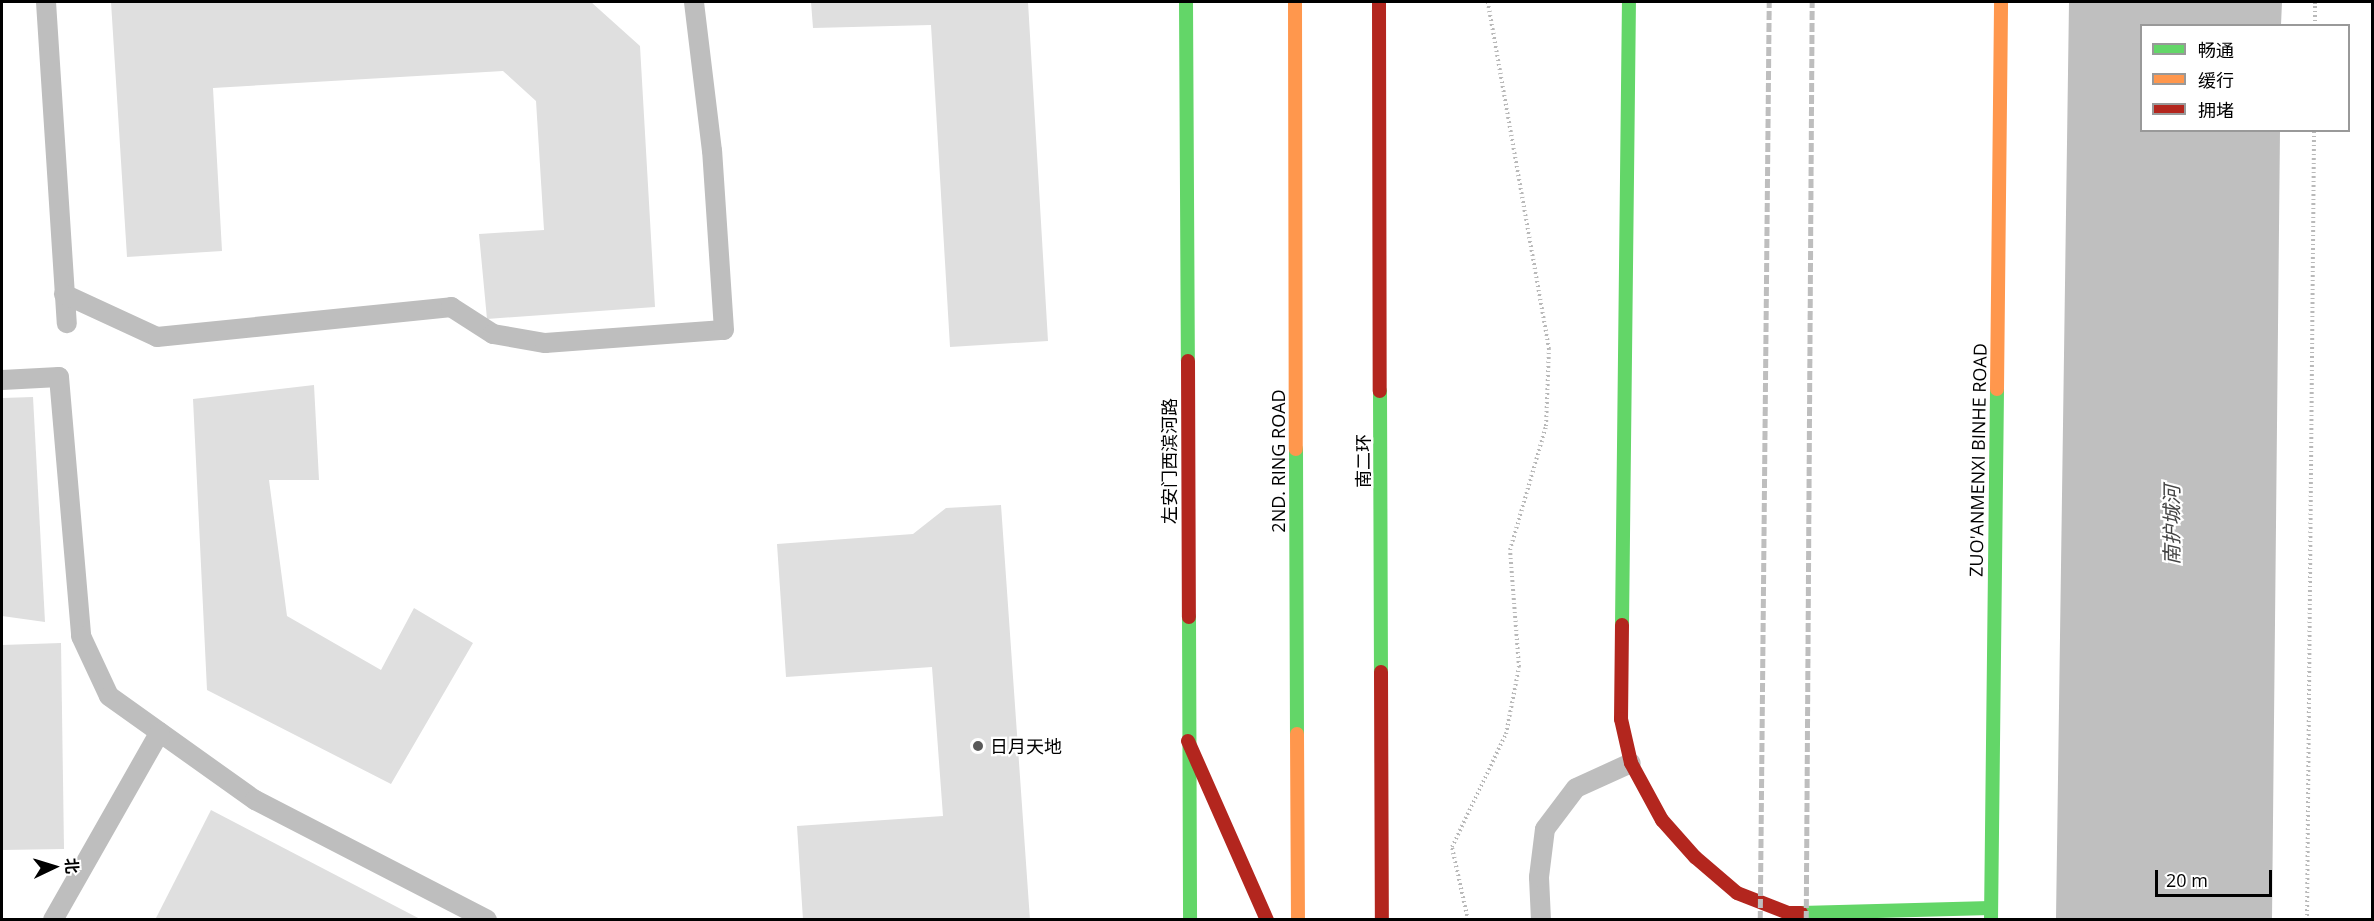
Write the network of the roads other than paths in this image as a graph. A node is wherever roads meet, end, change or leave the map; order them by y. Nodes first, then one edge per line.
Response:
1 (46, 2) edge
2 (694, 2) edge
3 (1185, 2) edge
4 (1295, 2) edge
5 (1379, 2) edge
6 (1629, 2) edge
7 (2001, 2) edge
8 (64, 294) junction
9 (67, 323) dead end
10 (2, 380) edge
11 (160, 732) junction
12 (1188, 741) junction
13 (1631, 763) junction
14 (1991, 914) edge
15 (52, 920) edge
16 (487, 920) edge
17 (1190, 920) edge
18 (1267, 920) edge
19 (1298, 920) edge
20 (1382, 920) edge
21 (1541, 920) edge

1 - 8 lane
2 - 8 lane
3 - 12 main road, 左安门西滨河路
4 - 19 main road, 2ND. RING ROAD
5 - 20 main road, 南二环
6 - 13 main road
7 - 14 main road, ZUO'ANMENXI BINHE ROAD
8 - 9 lane
10 - 11 lane
11 - 15 lane
11 - 16 lane
12 - 17 main road, 左安门西滨河路
12 - 18 main road
13 - 14 main road
13 - 21 lane

